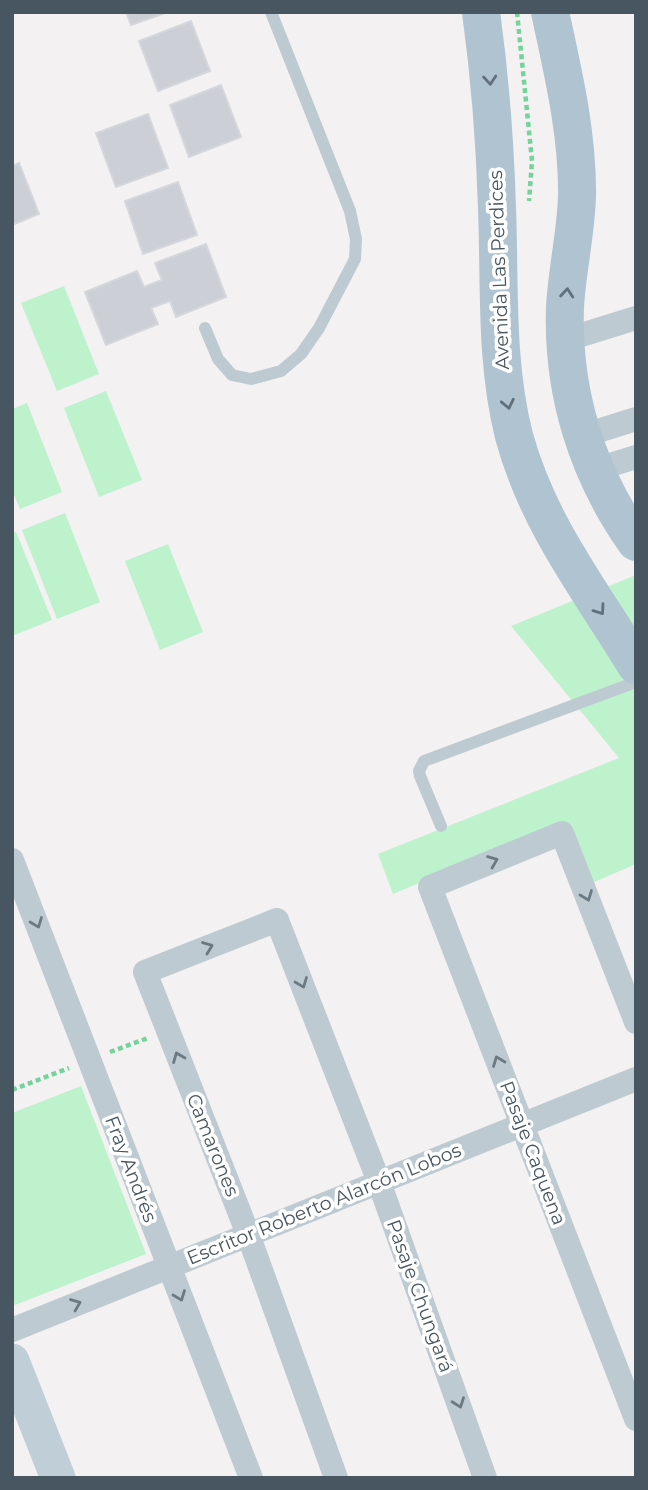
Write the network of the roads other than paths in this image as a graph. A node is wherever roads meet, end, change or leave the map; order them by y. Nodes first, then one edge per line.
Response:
1 (271, 12) edge
2 (481, 12) edge
3 (550, 12) edge
4 (636, 317) edge
5 (205, 328) dead end
6 (565, 341) junction
7 (636, 419) edge
8 (588, 453) junction
9 (636, 457) edge
10 (636, 542) edge
11 (636, 665) edge
12 (636, 682) edge
13 (441, 826) dead end
14 (12, 860) edge
15 (277, 920) joint
16 (636, 1022) edge
17 (636, 1079) edge
18 (522, 1125) junction
19 (379, 1182) junction
20 (248, 1234) junction
21 (169, 1266) junction
22 (12, 1330) edge
23 (12, 1361) edge
24 (19, 1400) edge
25 (636, 1419) edge
26 (58, 1478) edge
27 (251, 1478) edge
28 (336, 1478) edge
29 (485, 1478) edge

1 - 5 lane
2 -> 11 main road, Avenida Las Perdices
6 -> 3 main road
4 - 6 street
6 - 8 main road
7 - 8 street
8 - 9 street
8 - 10 main road
12 - 13 lane
14 -> 21 street, Fray Andrés
15 -> 19 street, Pasaje Chungará
20 -> 15 street, Camarones
18 -> 16 street, Pasaje Caquena
17 - 18 street, Escritor Roberto Alarcón Lobos
18 - 19 street, Escritor Roberto Alarcón Lobos
18 - 25 street, Pasaje Caquena
19 - 20 street, Escritor Roberto Alarcón Lobos
19 -> 29 street, Pasaje Chungará
20 - 21 street, Escritor Roberto Alarcón Lobos
20 - 28 street, Camarones
22 -> 21 street, Escritor Roberto Alarcón Lobos
21 -> 27 street, Fray Andrés
23 - 24 street
24 - 26 street

